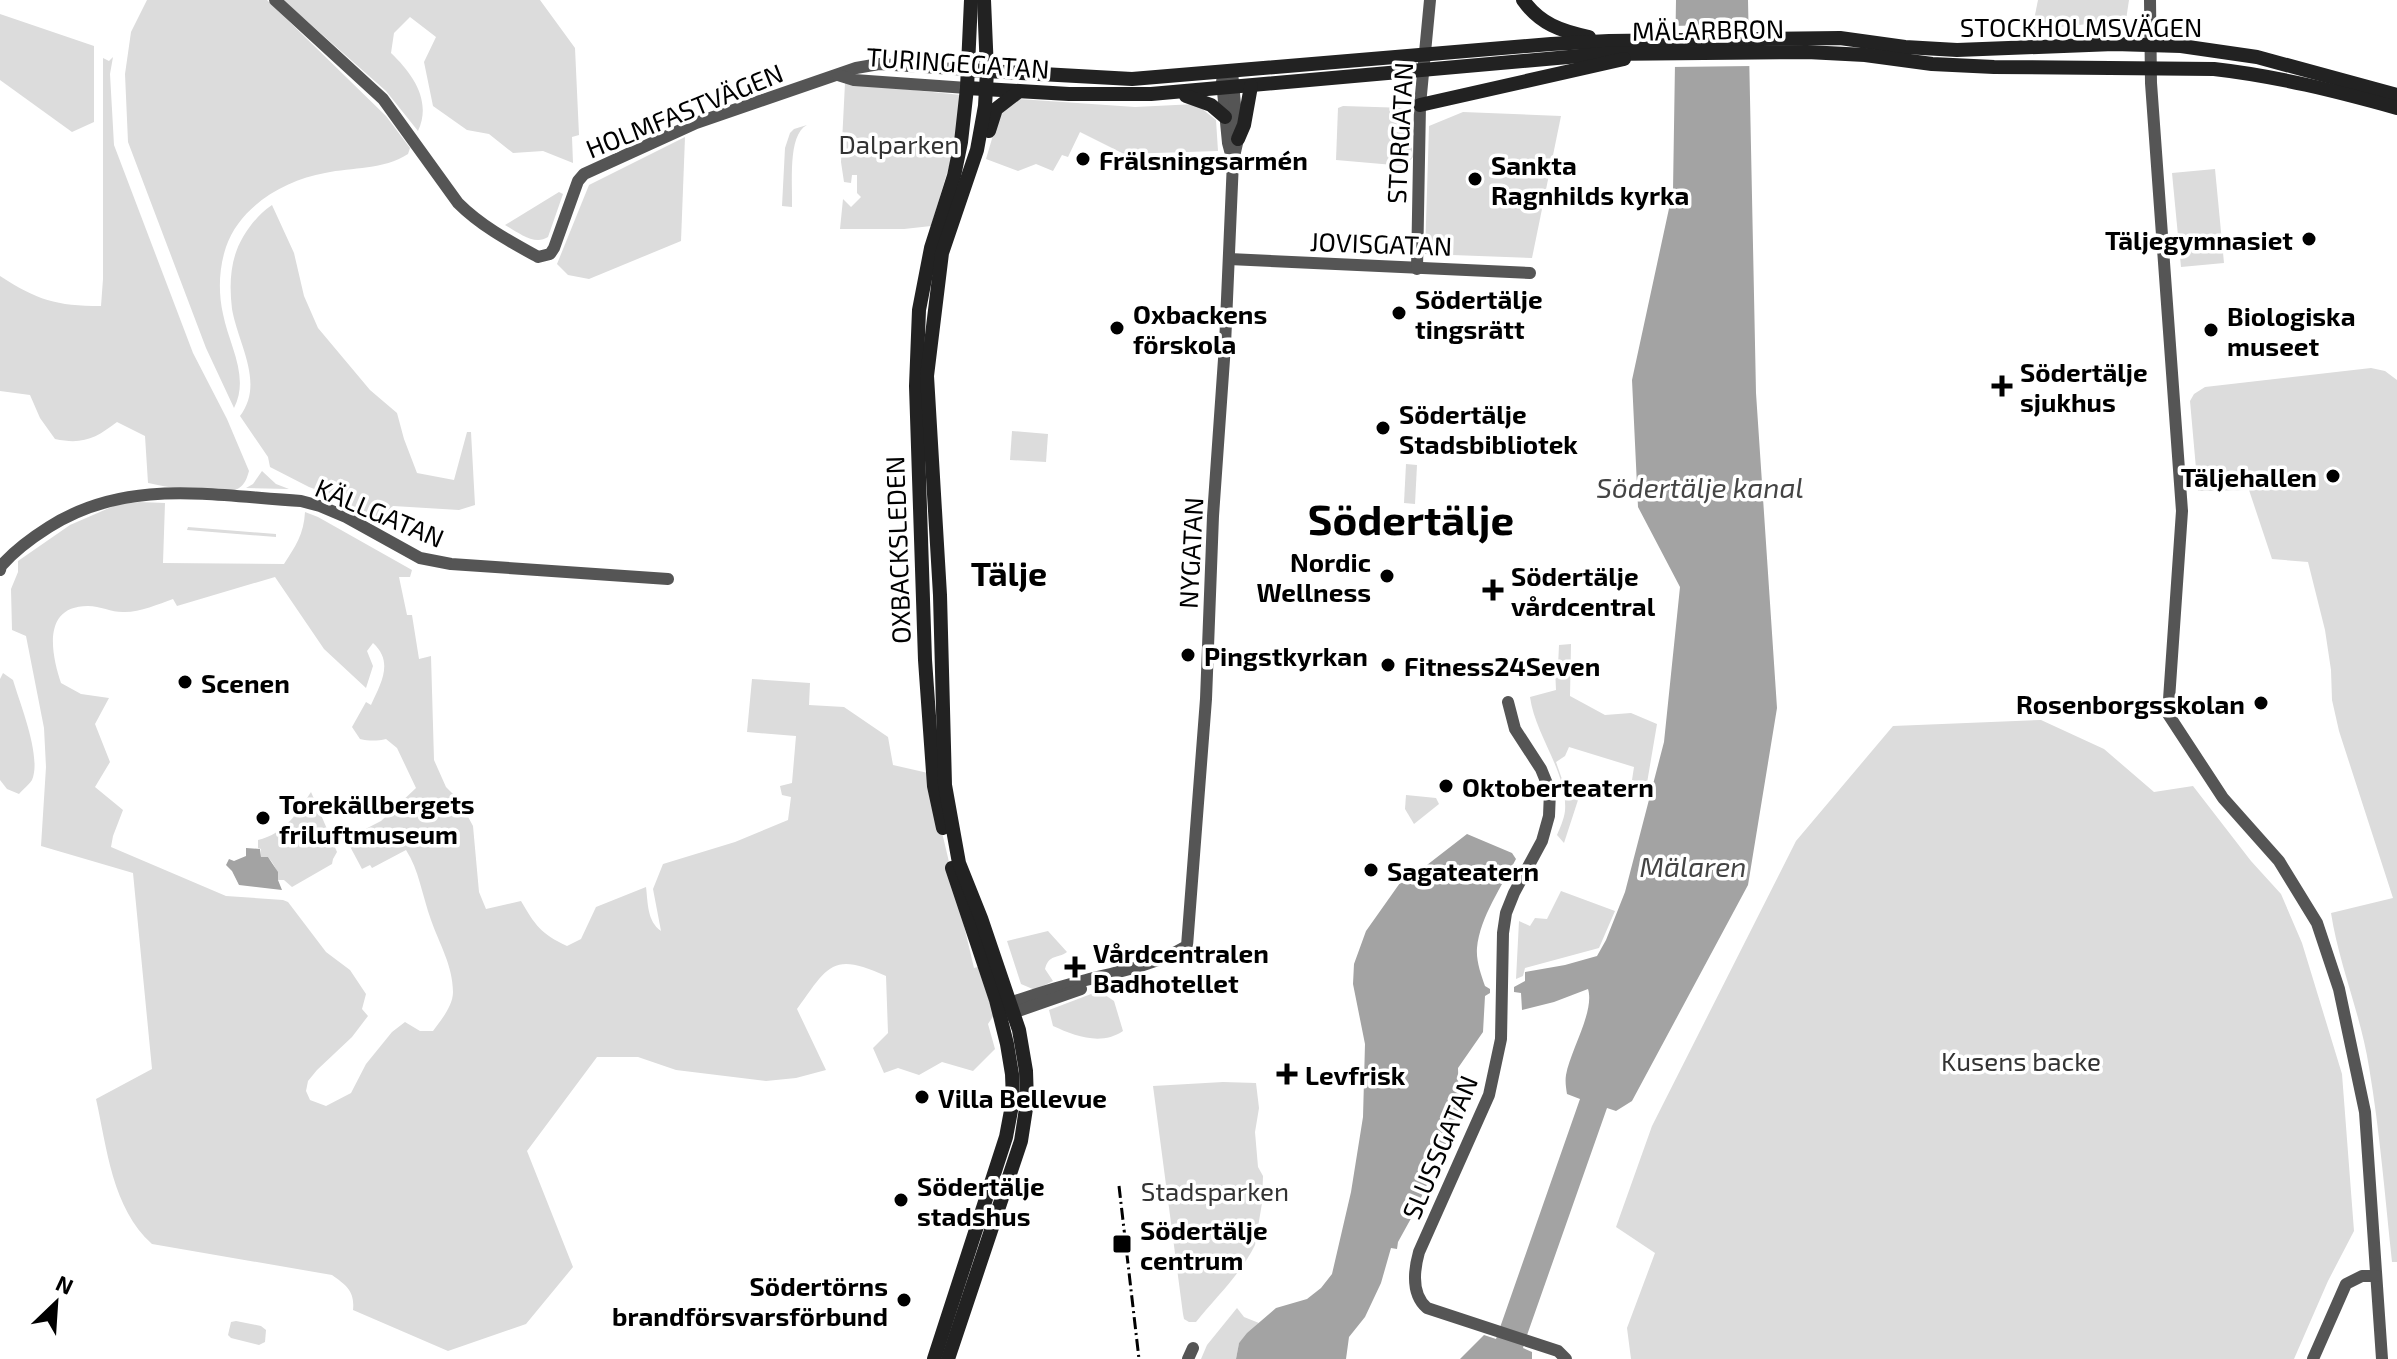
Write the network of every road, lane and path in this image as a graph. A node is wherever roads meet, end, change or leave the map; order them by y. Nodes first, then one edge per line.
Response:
1 (275, 0) edge
2 (971, 0) edge
3 (984, 0) edge
4 (1430, 0) edge
5 (1523, 0) edge
6 (2150, 0) edge
7 (1807, 45) junction
8 (2150, 45) junction
9 (1609, 53) junction
10 (1486, 57) junction
11 (2151, 68) junction
12 (968, 70) junction
13 (987, 71) junction
14 (1227, 72) junction
15 (838, 75) junction
16 (1252, 86) junction
17 (967, 88) junction
18 (1229, 88) junction
19 (986, 89) junction
20 (1019, 92) junction
21 (1174, 93) junction
22 (2397, 95) edge
23 (1420, 105) junction
24 (2397, 108) edge
25 (1225, 117) junction
26 (1238, 139) junction
27 (1233, 161) junction
28 (971, 166) junction
29 (1229, 259) junction
30 (1417, 269) junction
31 (1530, 273) dead end
32 (0, 568) edge
33 (668, 579) dead end
34 (1508, 702) dead end
35 (1006, 1010) junction
36 (2376, 1276) junction
37 (934, 1359) edge
38 (948, 1359) edge
39 (1566, 1359) edge
40 (2313, 1359) edge
41 (2382, 1359) edge

1 - 15 street, HOLMFASTVÄGEN
2 - 12 main road, OXBACKSLEDEN
3 - 13 main road, OXBACKSLEDEN
4 - 23 street, STORGATAN
5 - 9 main road
6 - 8 street
7 - 8 main road, STOCKHOLMSVÄGEN
7 - 9 main road, MÄLARBRON
7 - 9 main road, MÄLARBRON
7 - 11 main road, STOCKHOLMSVÄGEN
8 - 11 street
8 - 22 main road, STOCKHOLMSVÄGEN
9 - 10 main road, TURINGEGATAN
9 - 23 main road
10 - 14 main road, TURINGEGATAN
10 - 16 main road, TURINGEGATAN
11 - 24 main road, STOCKHOLMSVÄGEN
11 - 36 street
12 - 13 main road, TURINGEGATAN
12 - 15 street, TURINGEGATAN
12 - 17 main road, OXBACKSLEDEN
13 - 14 main road, TURINGEGATAN
13 - 19 main road, OXBACKSLEDEN
14 - 18 street, NYGATAN
15 - 17 street, TURINGEGATAN
16 - 18 main road, TURINGEGATAN
16 - 26 main road
17 - 19 main road, TURINGEGATAN
17 - 35 main road, OXBACKSLEDEN
18 - 21 main road, TURINGEGATAN
18 - 25 street, NYGATAN
18 - 26 street, NYGATAN
19 - 20 main road, TURINGEGATAN
19 - 28 main road, OXBACKSLEDEN
20 - 21 main road, TURINGEGATAN
20 - 28 main road
21 - 25 main road
23 - 30 street, STORGATAN
25 - 27 street, NYGATAN
26 - 27 street, NYGATAN
27 - 29 street, NYGATAN
28 - 35 main road, OXBACKSLEDEN
29 - 30 street, JOVISGATAN
29 - 35 street, NYGATAN
30 - 31 street, JOVISGATAN
32 - 33 street, KÄLLGATAN
34 - 39 street, SLUSSGATAN
35 - 37 main road
35 - 38 main road
36 - 40 street
36 - 41 street

